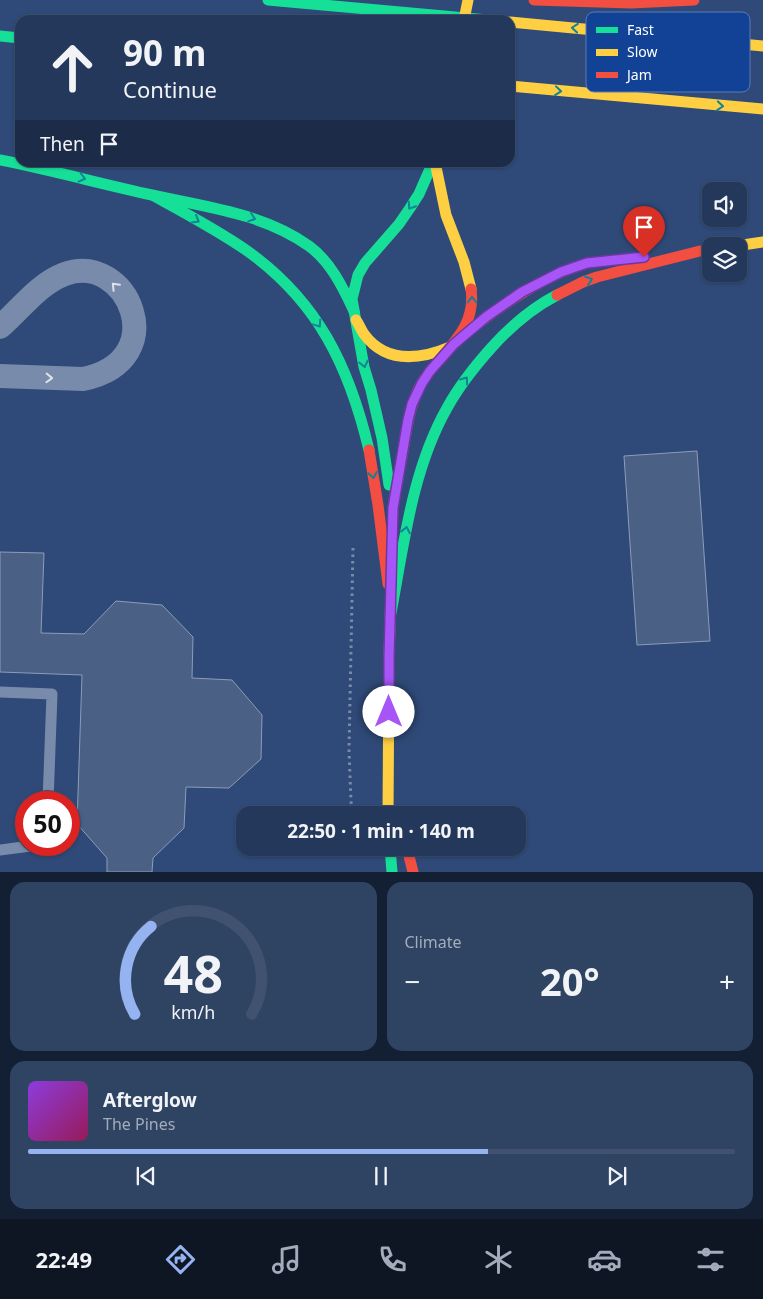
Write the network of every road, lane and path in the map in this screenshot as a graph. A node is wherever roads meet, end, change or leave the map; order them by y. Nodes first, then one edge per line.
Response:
1 (268, 0) edge
2 (468, 0) edge
3 (534, 0) edge
4 (694, 0) edge
5 (433, 15) edge
6 (465, 15) edge
7 (515, 22) edge
8 (586, 29) edge
9 (0, 36) edge
10 (15, 38) edge
11 (750, 45) edge
12 (763, 46) edge
13 (515, 86) edge
14 (763, 110) edge
15 (0, 160) edge
16 (15, 163) edge
17 (36, 167) edge
18 (432, 167) edge
19 (435, 167) edge
20 (154, 196) junction
21 (763, 242) edge
22 (747, 244) edge
23 (702, 250) edge
24 (702, 251) edge
25 (625, 259) dead end
26 (587, 263) dead end
27 (354, 314) junction
28 (0, 326) edge
29 (452, 345) junction
30 (0, 376) edge
31 (393, 508) junction
32 (391, 613) junction
33 (0, 692) edge
34 (388, 765) junction
35 (48, 791) edge
36 (388, 806) edge
37 (397, 806) edge
38 (15, 848) edge
39 (0, 850) edge
40 (391, 856) edge
41 (409, 856) edge
42 (392, 872) edge
43 (413, 872) edge

1 - 5 main road
2 - 6 main road, bridge
3 - 4 main road
8 -> 7 main road
9 - 10 main road
12 -> 11 main road
13 -> 14 main road
15 -> 16 main road
17 -> 20 main road
18 -> 27 main road
29 -> 19 main road
20 -> 27 main road
20 -> 32 main road
21 - 22 main road
23 - 25 main road
32 -> 24 main road
26 - 29 main road
27 - 29 main road
27 -> 31 main road
30 -> 28 street
29 - 31 main road
31 - 32 main road
32 - 34 main road
33 - 35 lane
34 - 36 main road
34 - 37 main road
38 - 39 lane
40 - 42 main road
41 - 43 main road

